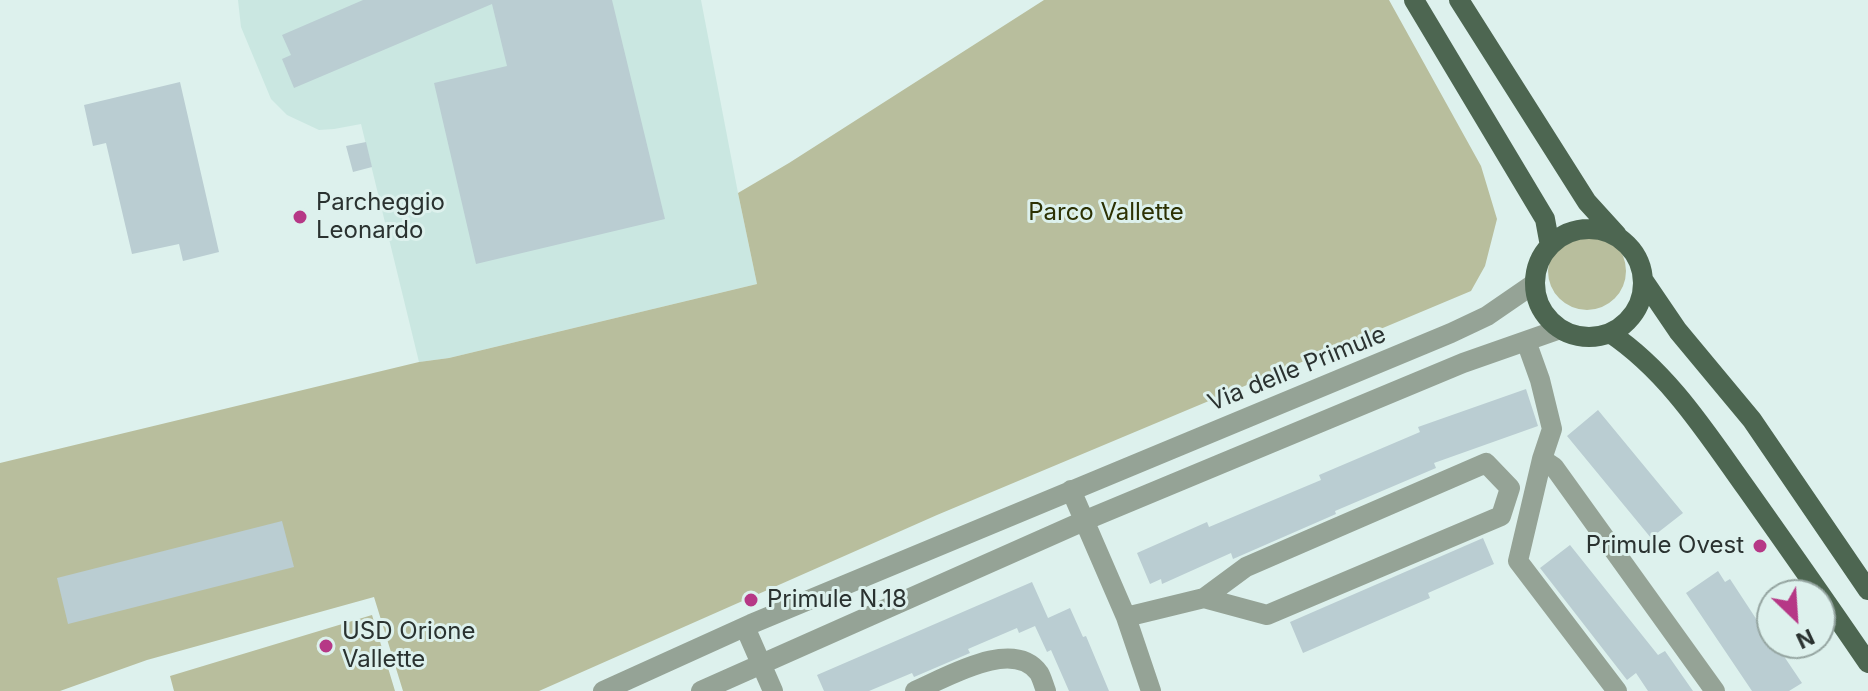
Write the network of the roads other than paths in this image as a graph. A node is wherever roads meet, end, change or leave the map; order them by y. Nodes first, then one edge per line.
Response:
1 (1414, 0) edge
2 (1459, 0) edge
3 (1619, 238) junction
4 (1550, 246) junction
5 (1644, 281) junction
6 (1535, 283) junction
7 (1560, 329) junction
8 (1610, 333) junction
9 (1526, 341) junction
10 (1542, 459) junction
11 (1510, 488) junction
12 (1071, 490) junction
13 (1534, 494) junction
14 (1086, 520) junction
15 (1868, 590) edge
16 (1204, 598) junction
17 (1126, 617) junction
18 (745, 627) junction
19 (762, 663) junction
20 (1868, 663) edge
21 (603, 691) edge
22 (701, 691) edge
23 (773, 691) edge
24 (915, 691) edge
25 (1046, 691) edge
26 (1151, 691) edge
27 (1617, 691) edge
28 (1715, 691) edge

1 - 4 main road
2 - 3 main road
3 - 4 main road
3 - 5 main road
4 - 6 main road
5 - 8 main road
5 - 15 main road
6 - 7 main road
6 - 12 street, Via delle Primule
7 - 8 main road
7 - 9 street
8 - 20 main road
9 - 10 street
9 - 14 street
10 - 13 street
10 - 28 street
11 - 13 street
11 - 16 street
11 - 16 street
12 - 14 street
12 - 18 street, Via delle Primule
13 - 27 street
14 - 17 street
14 - 19 street
16 - 17 street
17 - 26 street
18 - 19 street
18 - 21 street, Via delle Primule
19 - 22 street
19 - 23 street
24 - 25 street

